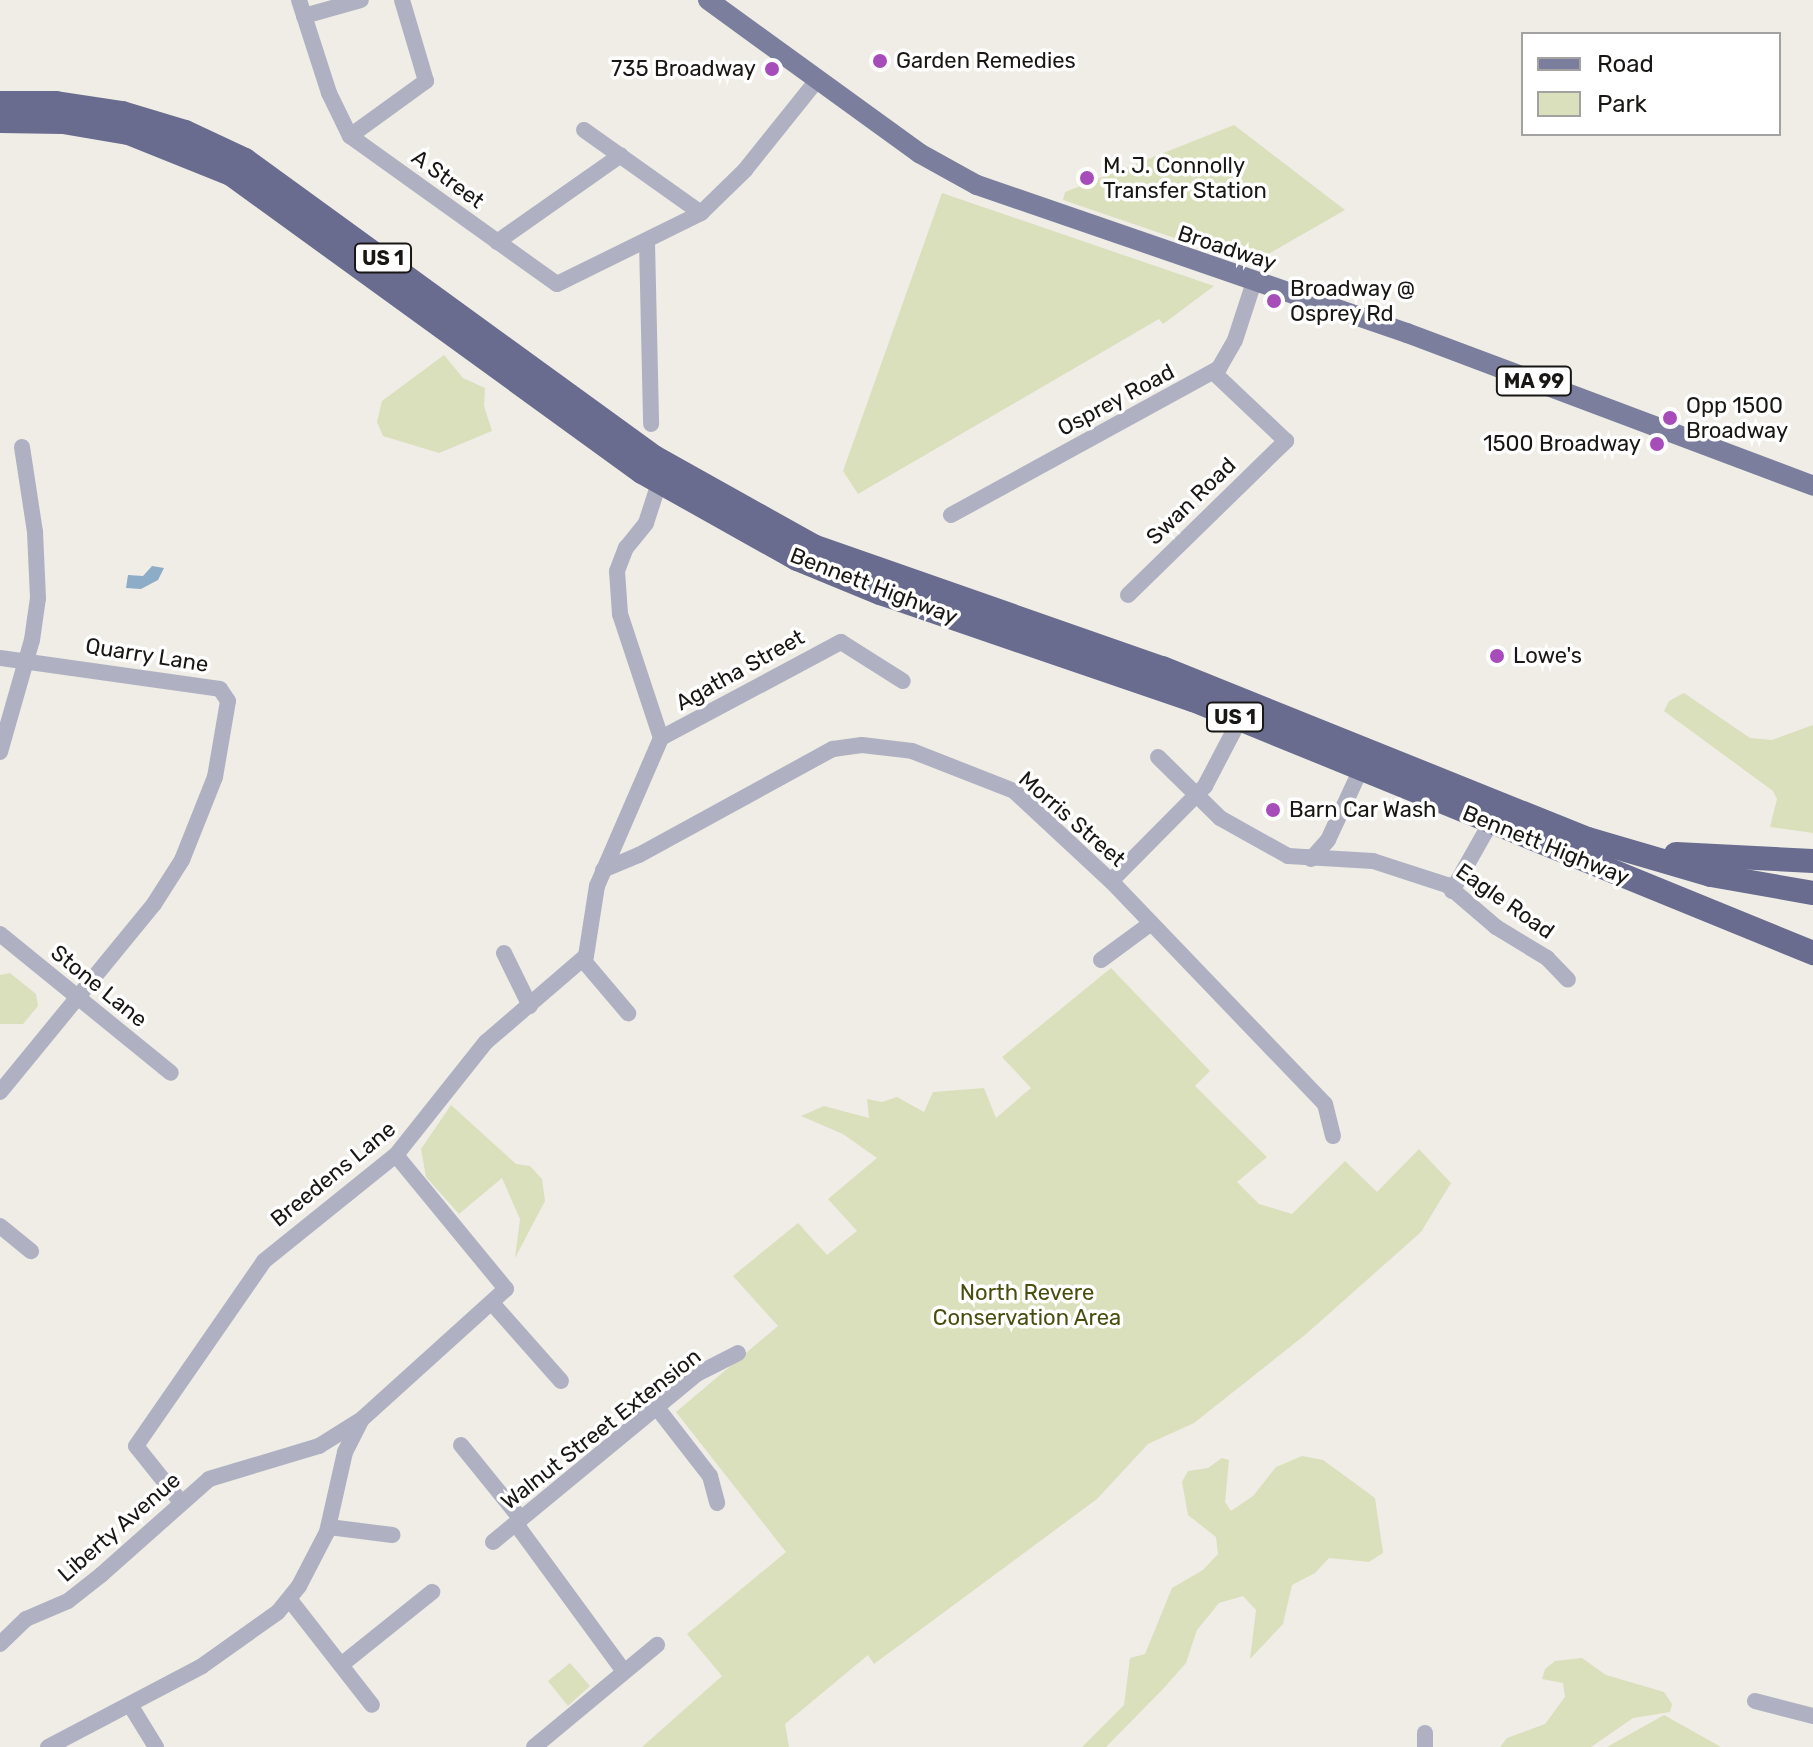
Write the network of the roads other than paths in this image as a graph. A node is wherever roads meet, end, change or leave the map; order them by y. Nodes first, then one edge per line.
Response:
1 (361, 0) edge
2 (402, 0) edge
3 (708, 0) edge
4 (302, 8) edge
5 (818, 79) junction
6 (0, 103) edge
7 (0, 121) edge
8 (584, 130) dead end
9 (350, 136) junction
10 (621, 155) junction
11 (701, 213) junction
12 (497, 242) junction
13 (647, 242) junction
14 (1254, 282) junction
15 (1213, 372) junction
16 (651, 424) dead end
17 (22, 447) dead end
18 (659, 483) junction
19 (1813, 486) edge
20 (951, 515) dead end
21 (1128, 595) dead end
22 (0, 658) edge
23 (27, 660) junction
24 (903, 681) dead end
25 (1240, 719) junction
26 (661, 738) junction
27 (0, 752) edge
28 (1158, 757) dead end
29 (1361, 769) junction
30 (1196, 796) junction
31 (1491, 822) junction
32 (1617, 849) junction
33 (1311, 859) junction
34 (1813, 861) edge
35 (603, 870) junction
36 (1111, 881) junction
37 (1452, 891) junction
38 (1813, 893) edge
39 (1150, 924) junction
40 (0, 934) edge
41 (504, 953) dead end
42 (1813, 953) edge
43 (583, 960) junction
44 (1101, 960) dead end
45 (1568, 980) dead end
46 (79, 999) junction
47 (530, 1006) junction
48 (628, 1013) dead end
49 (171, 1073) dead end
50 (0, 1092) edge
51 (1333, 1136) dead end
52 (396, 1155) junction
53 (0, 1226) edge
54 (31, 1251) dead end
55 (492, 1303) junction
56 (738, 1353) dead end
57 (561, 1381) dead end
58 (658, 1409) junction
59 (362, 1419) junction
60 (461, 1445) dead end
61 (180, 1501) junction
62 (717, 1503) dead end
63 (519, 1521) junction
64 (329, 1527) junction
65 (392, 1535) dead end
66 (493, 1542) dead end
67 (432, 1592) dead end
68 (290, 1600) junction
69 (0, 1644) edge
70 (657, 1645) dead end
71 (341, 1665) junction
72 (623, 1670) junction
73 (1755, 1701) dead end
74 (372, 1705) dead end
75 (132, 1708) junction
76 (1813, 1716) edge
77 (48, 1747) edge
78 (156, 1747) edge
79 (534, 1747) edge

1 - 4 street
2 - 9 street
3 - 5 main road, Broadway / MA 99
4 - 9 street, A Street
5 - 11 street
5 - 14 main road, Broadway / MA 99
6 - 32 highway, Bennett Highway / US 1
7 - 18 highway, Bennett Highway / US 1
8 - 10 street
9 - 12 street, A Street
10 - 11 street
10 - 12 street
11 - 13 street
12 - 13 street, A Street
13 - 16 street
14 - 15 street, Osprey Road
14 - 19 main road, Broadway / MA 99
15 - 20 street, Osprey Road
15 - 21 street, Swan Road
17 - 23 street
18 - 25 highway, Bennett Highway / US 1
18 - 26 street
22 - 23 street, Quarry Lane
23 - 27 street
23 - 46 street, Quarry Lane
24 - 26 street, Agatha Street
25 - 29 highway, Bennett Highway / US 1
25 - 30 street
26 - 35 street
28 - 30 street, Eagle Road
29 - 31 highway, Bennett Highway / US 1
29 - 33 street
30 - 33 street, Eagle Road
30 - 36 street
31 - 37 street
31 - 42 highway, Bennett Highway / US 1
32 - 34 highway
32 - 38 highway, Bennett Highway / US 1
33 - 37 street, Eagle Road
35 - 36 street, Morris Street
35 - 43 street
36 - 39 street, Morris Street
37 - 45 street, Eagle Road
39 - 44 street
39 - 51 street, Morris Street
40 - 46 street, Stone Lane
41 - 47 street
43 - 47 street, Breedens Lane
43 - 48 street
46 - 49 street, Stone Lane
46 - 50 street, Quarry Lane
47 - 52 street, Breedens Lane
52 - 55 street
52 - 61 street, Breedens Lane
53 - 54 street
55 - 57 street
55 - 59 street
56 - 58 street, Walnut Street Extension
58 - 62 street
58 - 63 street, Walnut Street Extension
59 - 61 street, Liberty Avenue
59 - 64 street
60 - 63 street
61 - 69 street, Liberty Avenue
63 - 66 street, Walnut Street Extension
63 - 72 street
64 - 65 street
64 - 68 street
67 - 71 street
68 - 71 street
68 - 75 street
70 - 72 street
71 - 74 street
72 - 79 street
73 - 76 street
75 - 77 street
75 - 78 street

